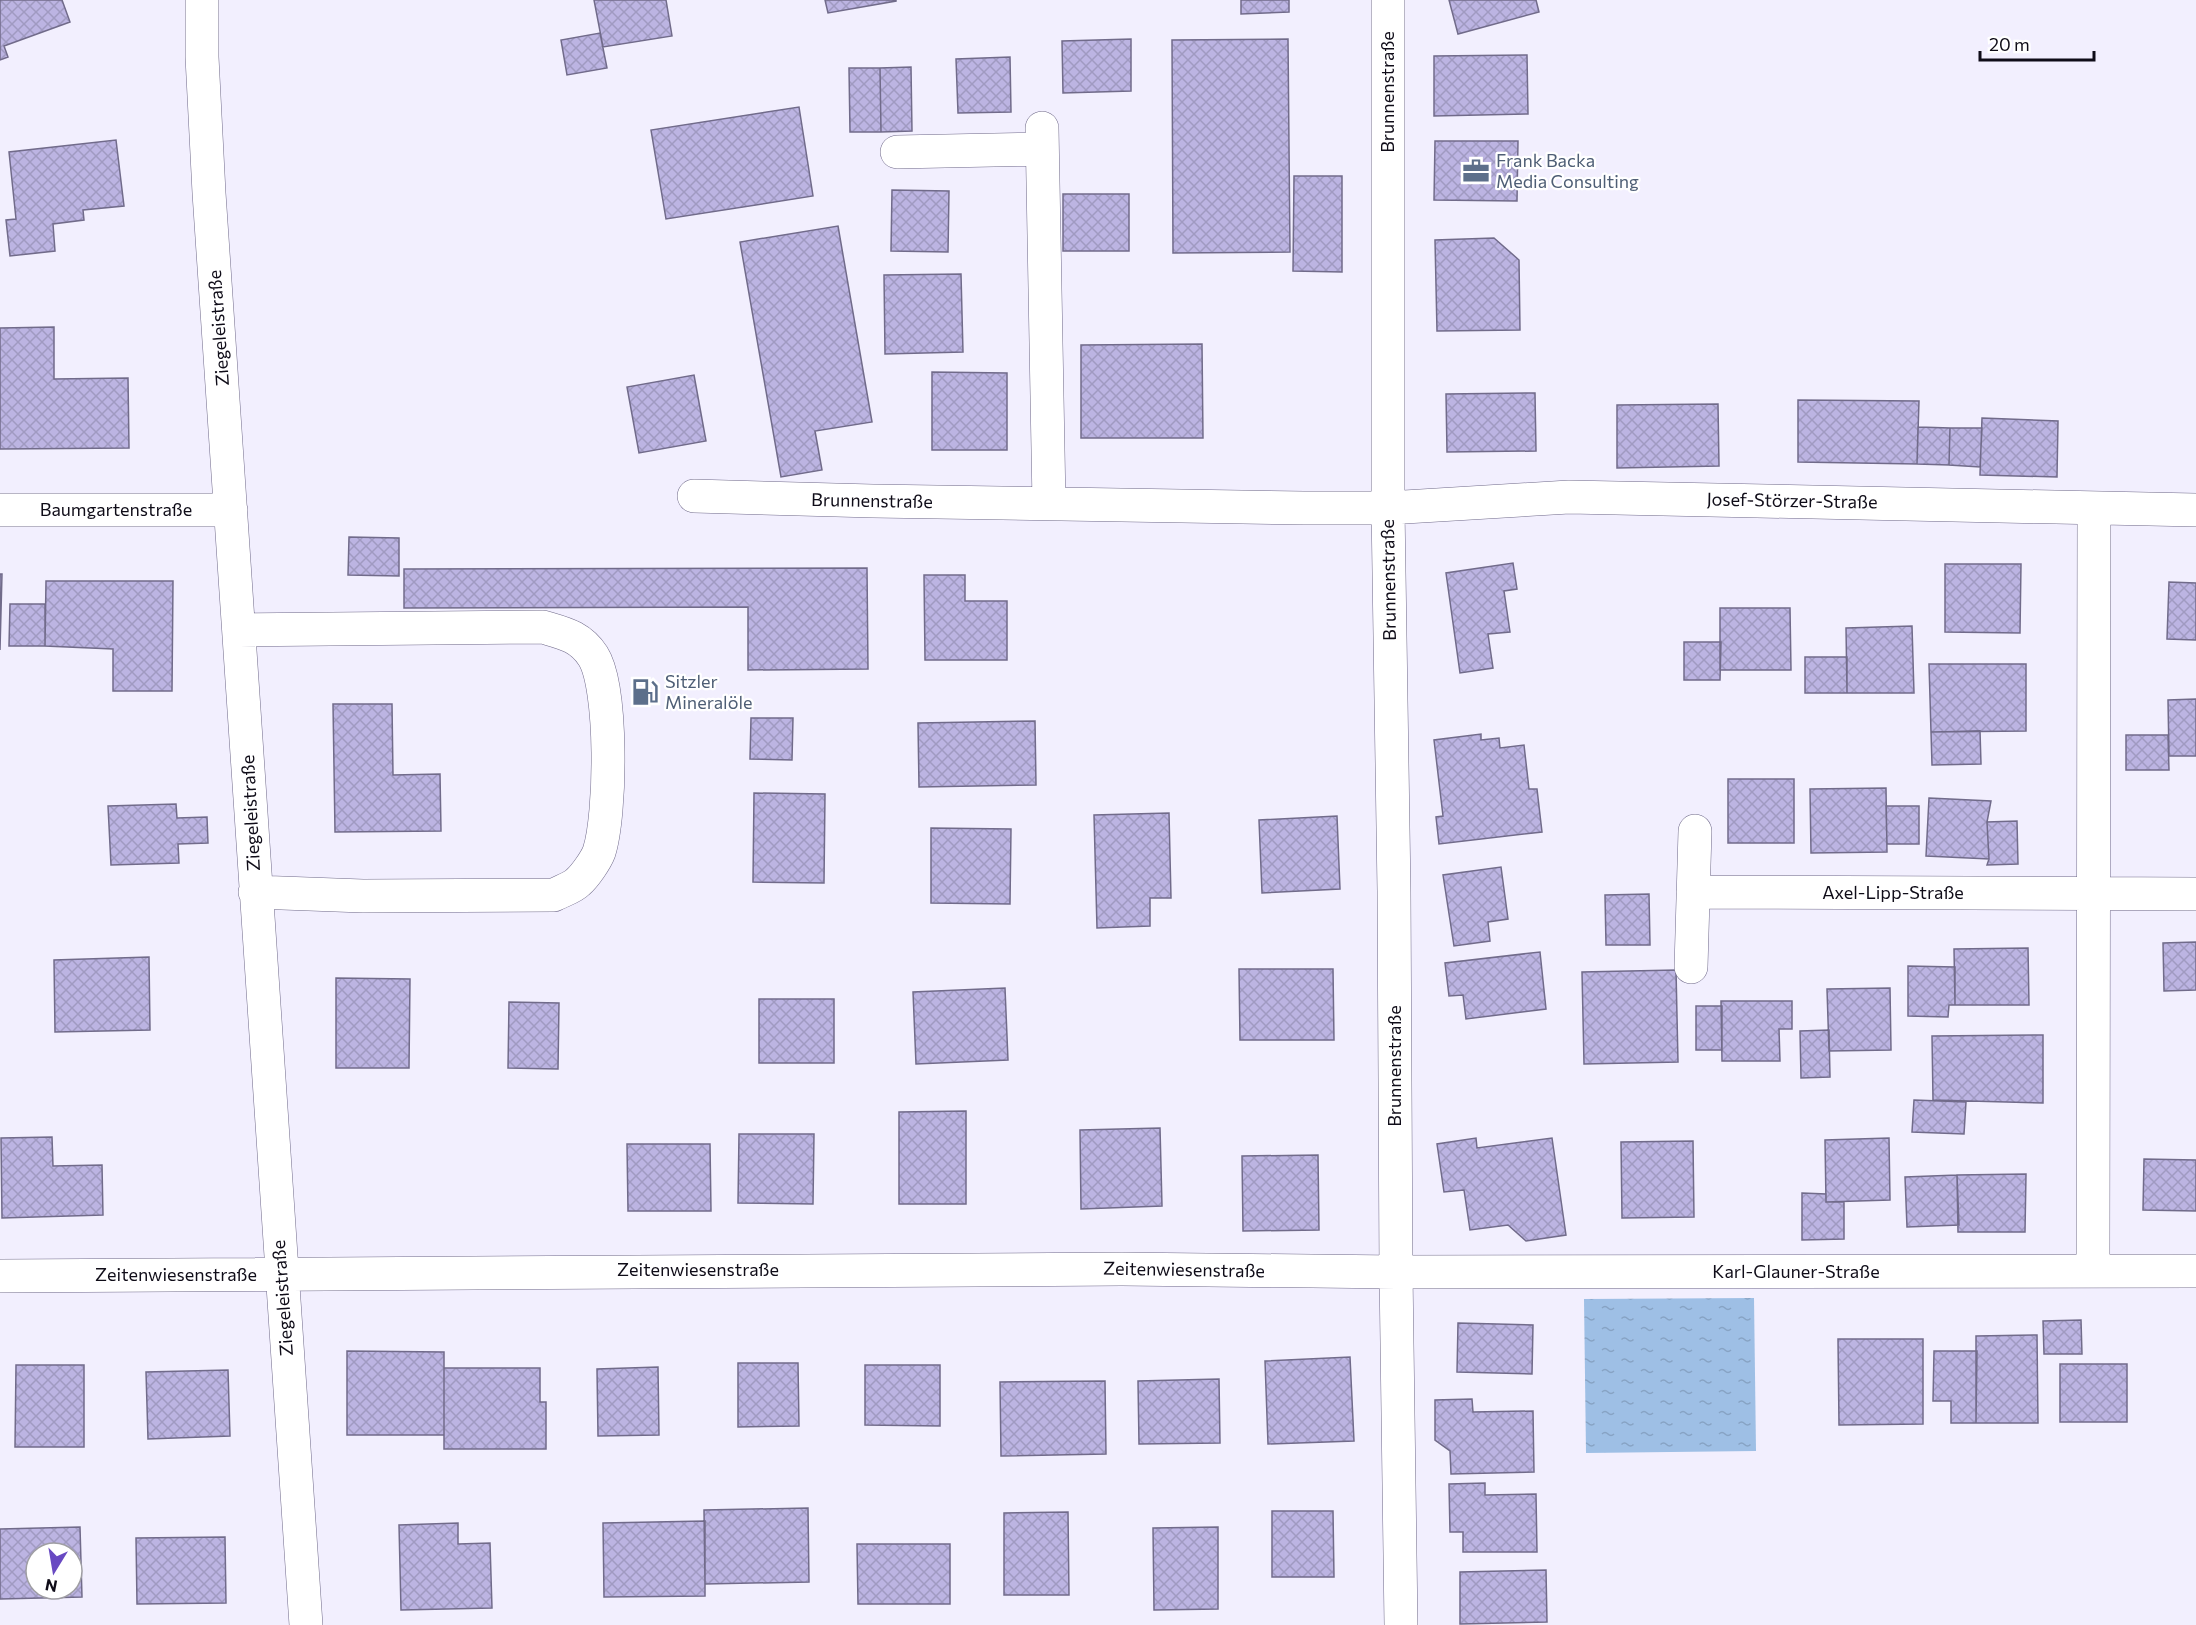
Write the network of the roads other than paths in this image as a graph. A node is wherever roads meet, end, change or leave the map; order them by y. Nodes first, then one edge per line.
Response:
1 (202, 0) edge
2 (1388, 0) edge
3 (897, 152) dead end
4 (694, 496) dead end
5 (1049, 503) junction
6 (2094, 507) junction
7 (1388, 508) junction
8 (0, 510) edge
9 (231, 510) junction
10 (2196, 510) edge
11 (240, 630) junction
12 (1695, 831) dead end
13 (255, 892) junction
14 (1693, 892) junction
15 (2093, 894) junction
16 (2196, 894) edge
17 (1691, 967) dead end
18 (2092, 1271) junction
19 (2196, 1271) edge
20 (1396, 1272) junction
21 (281, 1275) junction
22 (0, 1276) edge
23 (306, 1625) edge
24 (1401, 1625) edge

1 - 9 street, Ziegeleistraße
2 - 7 street, Brunnenstraße
3 - 5 street
4 - 5 street, Brunnenstraße
5 - 7 street, Brunnenstraße
6 - 7 street, Josef-Störzer-Straße
6 - 10 street, Josef-Störzer-Straße
6 - 15 street
7 - 20 street, Brunnenstraße
8 - 9 street, Baumgartenstraße
9 - 11 street, Ziegeleistraße
11 - 13 street, Ziegeleistraße
11 - 13 street
12 - 14 street
13 - 21 street, Ziegeleistraße
14 - 15 street, Axel-Lipp-Straße
14 - 17 street
15 - 16 street, Axel-Lipp-Straße
15 - 18 street
18 - 19 street, Karl-Glauner-Straße
18 - 20 street, Karl-Glauner-Straße
20 - 21 street, Zeitenwiesenstraße
20 - 24 street, Brunnenstraße
21 - 22 street, Zeitenwiesenstraße
21 - 23 street, Ziegeleistraße

